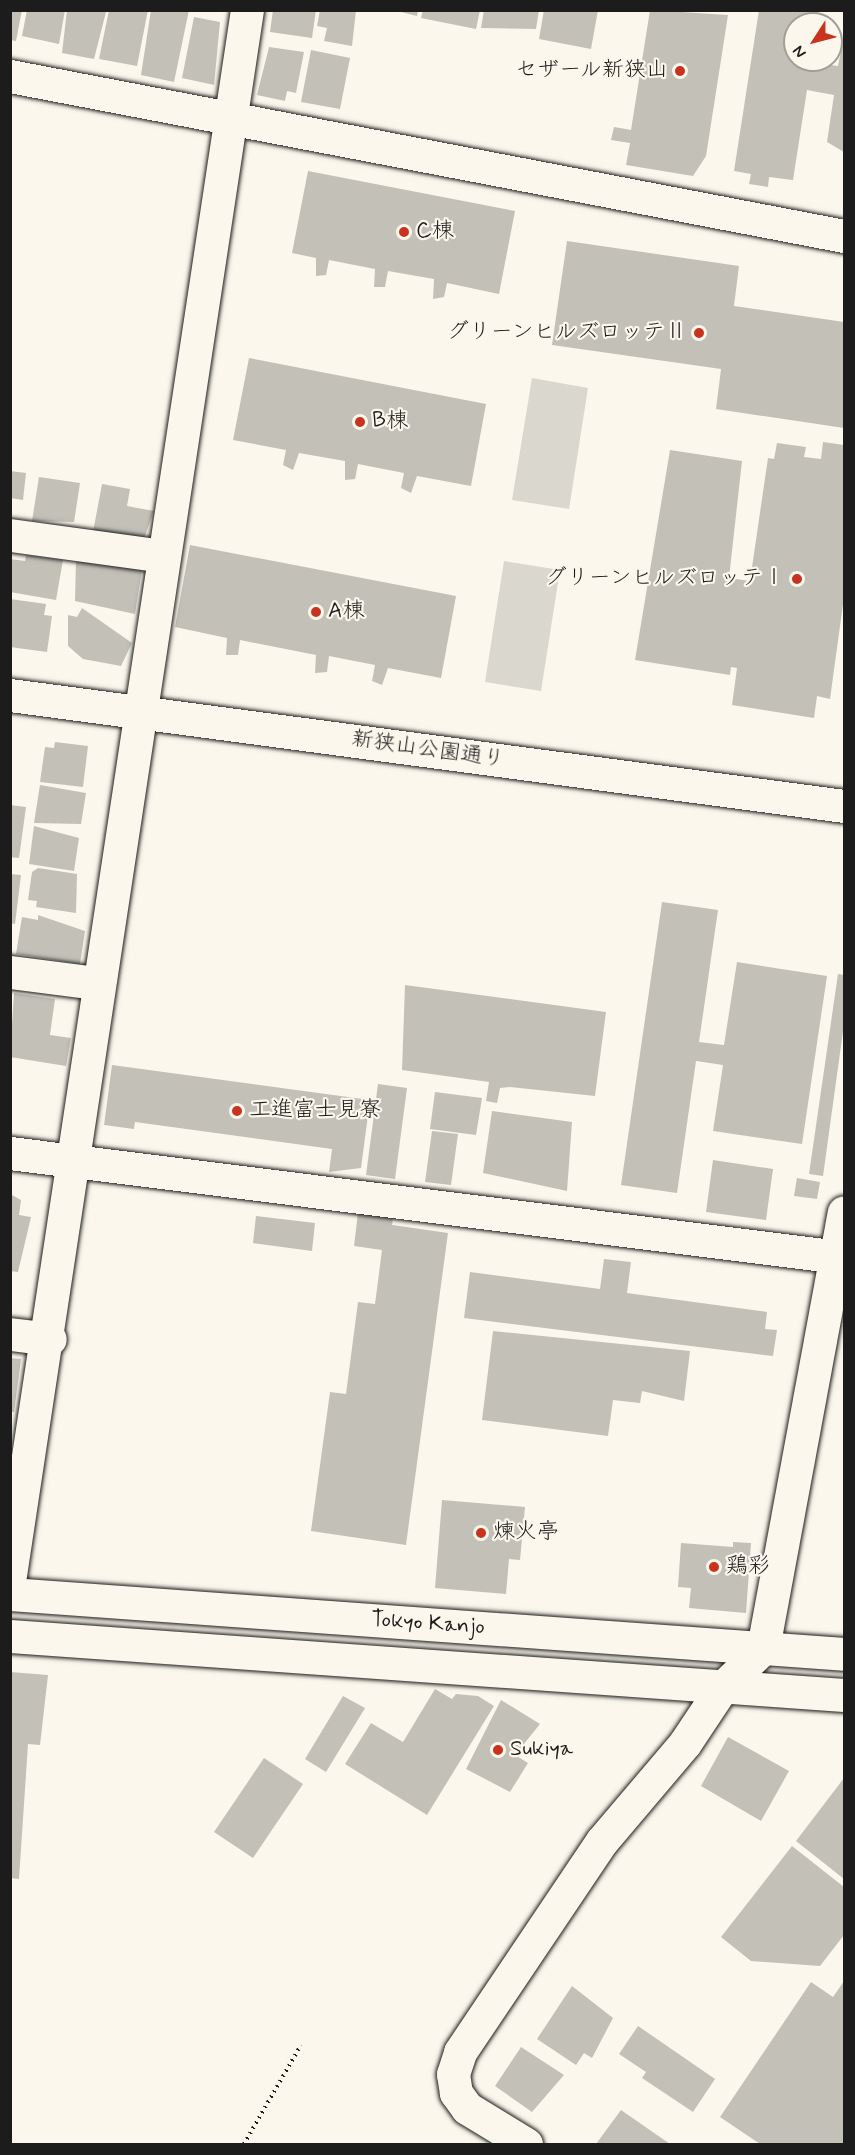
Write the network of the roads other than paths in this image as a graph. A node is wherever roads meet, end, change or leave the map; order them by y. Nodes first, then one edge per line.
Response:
1 (247, 10) edge
2 (10, 76) edge
3 (229, 118) junction
4 (844, 236) edge
5 (10, 535) edge
6 (164, 556) junction
7 (10, 695) edge
8 (140, 711) junction
9 (844, 806) edge
10 (10, 972) edge
11 (96, 983) junction
12 (10, 1153) edge
13 (71, 1161) junction
14 (844, 1212) edge
15 (839, 1257) junction
16 (10, 1334) edge
17 (50, 1339) junction
18 (10, 1575) edge
19 (10, 1594) edge
20 (10, 1636) edge
21 (763, 1648) junction
22 (844, 1654) edge
23 (721, 1689) junction
24 (844, 1695) edge
25 (525, 2144) edge

1 - 3 main road
2 - 3 main road
3 - 4 main road
3 - 6 main road
5 - 6 main road
6 - 8 main road
7 - 8 main road, 新狭山公園通り
8 - 9 main road, 新狭山公園通り
8 - 11 main road
10 - 11 main road
11 - 13 main road
12 - 13 main road
13 - 15 main road
13 - 17 main road
14 - 15 main road
15 - 21 main road
16 - 17 main road
17 - 18 main road
19 - 21 main road, Tokyo Kanjo
20 - 23 main road, Tokyo Kanjo
21 - 22 main road, Tokyo Kanjo
21 - 23 main road
23 - 24 main road, Tokyo Kanjo
23 - 25 main road

